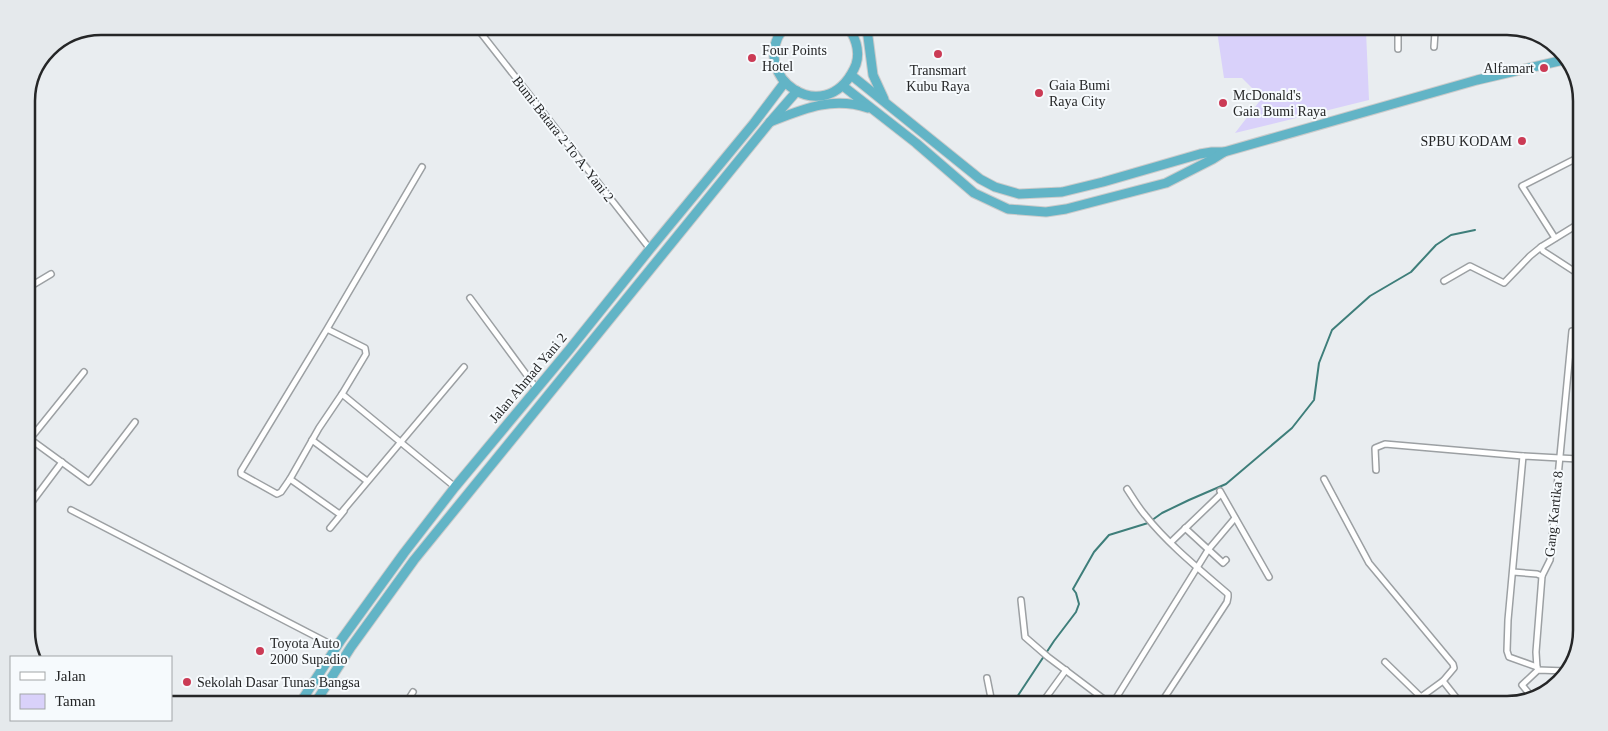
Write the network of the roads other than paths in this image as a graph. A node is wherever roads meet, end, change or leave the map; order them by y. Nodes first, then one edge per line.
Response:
1 (482, 35) edge
2 (780, 35) edge
3 (852, 35) edge
4 (868, 35) edge
5 (1398, 35) edge
6 (1435, 35) edge
7 (1434, 47) dead end
8 (1398, 49) dead end
9 (1559, 60) edge
10 (852, 75) junction
11 (785, 82) junction
12 (843, 86) junction
13 (797, 91) junction
14 (885, 102) junction
15 (876, 111) junction
16 (770, 122) junction
17 (1224, 152) junction
18 (1573, 160) edge
19 (422, 167) dead end
20 (1573, 227) edge
21 (1555, 238) junction
22 (1541, 247) junction
23 (650, 249) junction
24 (1573, 270) edge
25 (50, 274) dead end
26 (1444, 281) dead end
27 (35, 284) edge
28 (470, 298) dead end
29 (327, 329) junction
30 (1572, 331) dead end
31 (464, 367) dead end
32 (84, 372) dead end
33 (537, 389) junction
34 (342, 394) junction
35 (134, 422) dead end
36 (35, 432) edge
37 (312, 440) junction
38 (400, 442) junction
39 (35, 445) edge
40 (1523, 456) junction
41 (1560, 458) junction
42 (1573, 459) edge
43 (62, 462) junction
44 (1376, 470) dead end
45 (290, 479) junction
46 (1324, 479) dead end
47 (367, 481) junction
48 (455, 487) junction
49 (1127, 489) dead end
50 (35, 498) edge
51 (71, 510) dead end
52 (344, 511) junction
53 (1235, 518) junction
54 (330, 528) dead end
55 (1185, 528) junction
56 (1170, 542) junction
57 (1208, 550) junction
58 (1226, 560) dead end
59 (1197, 567) junction
60 (1513, 572) junction
61 (1268, 576) dead end
62 (1542, 576) junction
63 (1021, 600) dead end
64 (336, 647) junction
65 (1385, 662) dead end
66 (1537, 668) junction
67 (1066, 670) junction
68 (1559, 670) edge
69 (987, 678) dead end
70 (1443, 681) junction
71 (413, 692) dead end
72 (1528, 692) edge
73 (305, 696) edge
74 (320, 696) edge
75 (410, 696) edge
76 (991, 696) edge
77 (1047, 696) edge
78 (1100, 696) edge
79 (1117, 696) edge
80 (1166, 696) edge
81 (1420, 696) edge
82 (1424, 696) edge
83 (1455, 696) edge

1 - 23 street, Bumi Batara 2 To A. Yani 2
2 - 11 highway
3 - 10 highway
4 - 14 highway
5 - 8 street
6 - 7 street
9 - 17 highway
10 - 12 highway
10 - 14 highway
11 - 13 highway
11 - 23 highway, Jalan Ahmad Yani 2
12 - 13 highway
12 - 15 highway
13 - 16 highway, Jalan Ahmad Yani 2
14 - 17 highway
15 - 16 highway
15 - 17 highway
16 - 74 highway, Jalan Ahmad Yani 2
18 - 21 street
19 - 29 street
20 - 21 street
21 - 22 street
22 - 24 street
22 - 26 street
23 - 33 highway, Jalan Ahmad Yani 2
25 - 27 street
28 - 33 street
29 - 34 street
29 - 45 street
30 - 41 street, Gang Kartika 8
31 - 38 street
32 - 36 street
33 - 48 highway, Jalan Ahmad Yani 2
34 - 37 street
34 - 38 street
35 - 43 street
37 - 45 street
37 - 47 street
38 - 47 street
38 - 48 street
39 - 43 street
40 - 41 street
40 - 44 street
40 - 60 street
41 - 42 street
41 - 62 street, Gang Kartika 8
43 - 50 street
45 - 52 street
46 - 70 street
47 - 52 street
48 - 64 highway, Jalan Ahmad Yani 2
49 - 56 street
51 - 64 street
52 - 54 street
53 - 55 street
53 - 57 street
53 - 61 street
55 - 56 street
55 - 57 street
56 - 59 street
57 - 58 street
57 - 59 street
59 - 79 street
59 - 80 street
60 - 62 street, Gang Kartika 8
60 - 66 street
62 - 66 street, Gang Kartika 8
63 - 67 street
64 - 73 highway, Jalan Ahmad Yani 2
65 - 81 street
66 - 68 street
66 - 72 street
67 - 77 street
67 - 78 street
69 - 76 street
70 - 82 street
70 - 83 street
71 - 75 street

